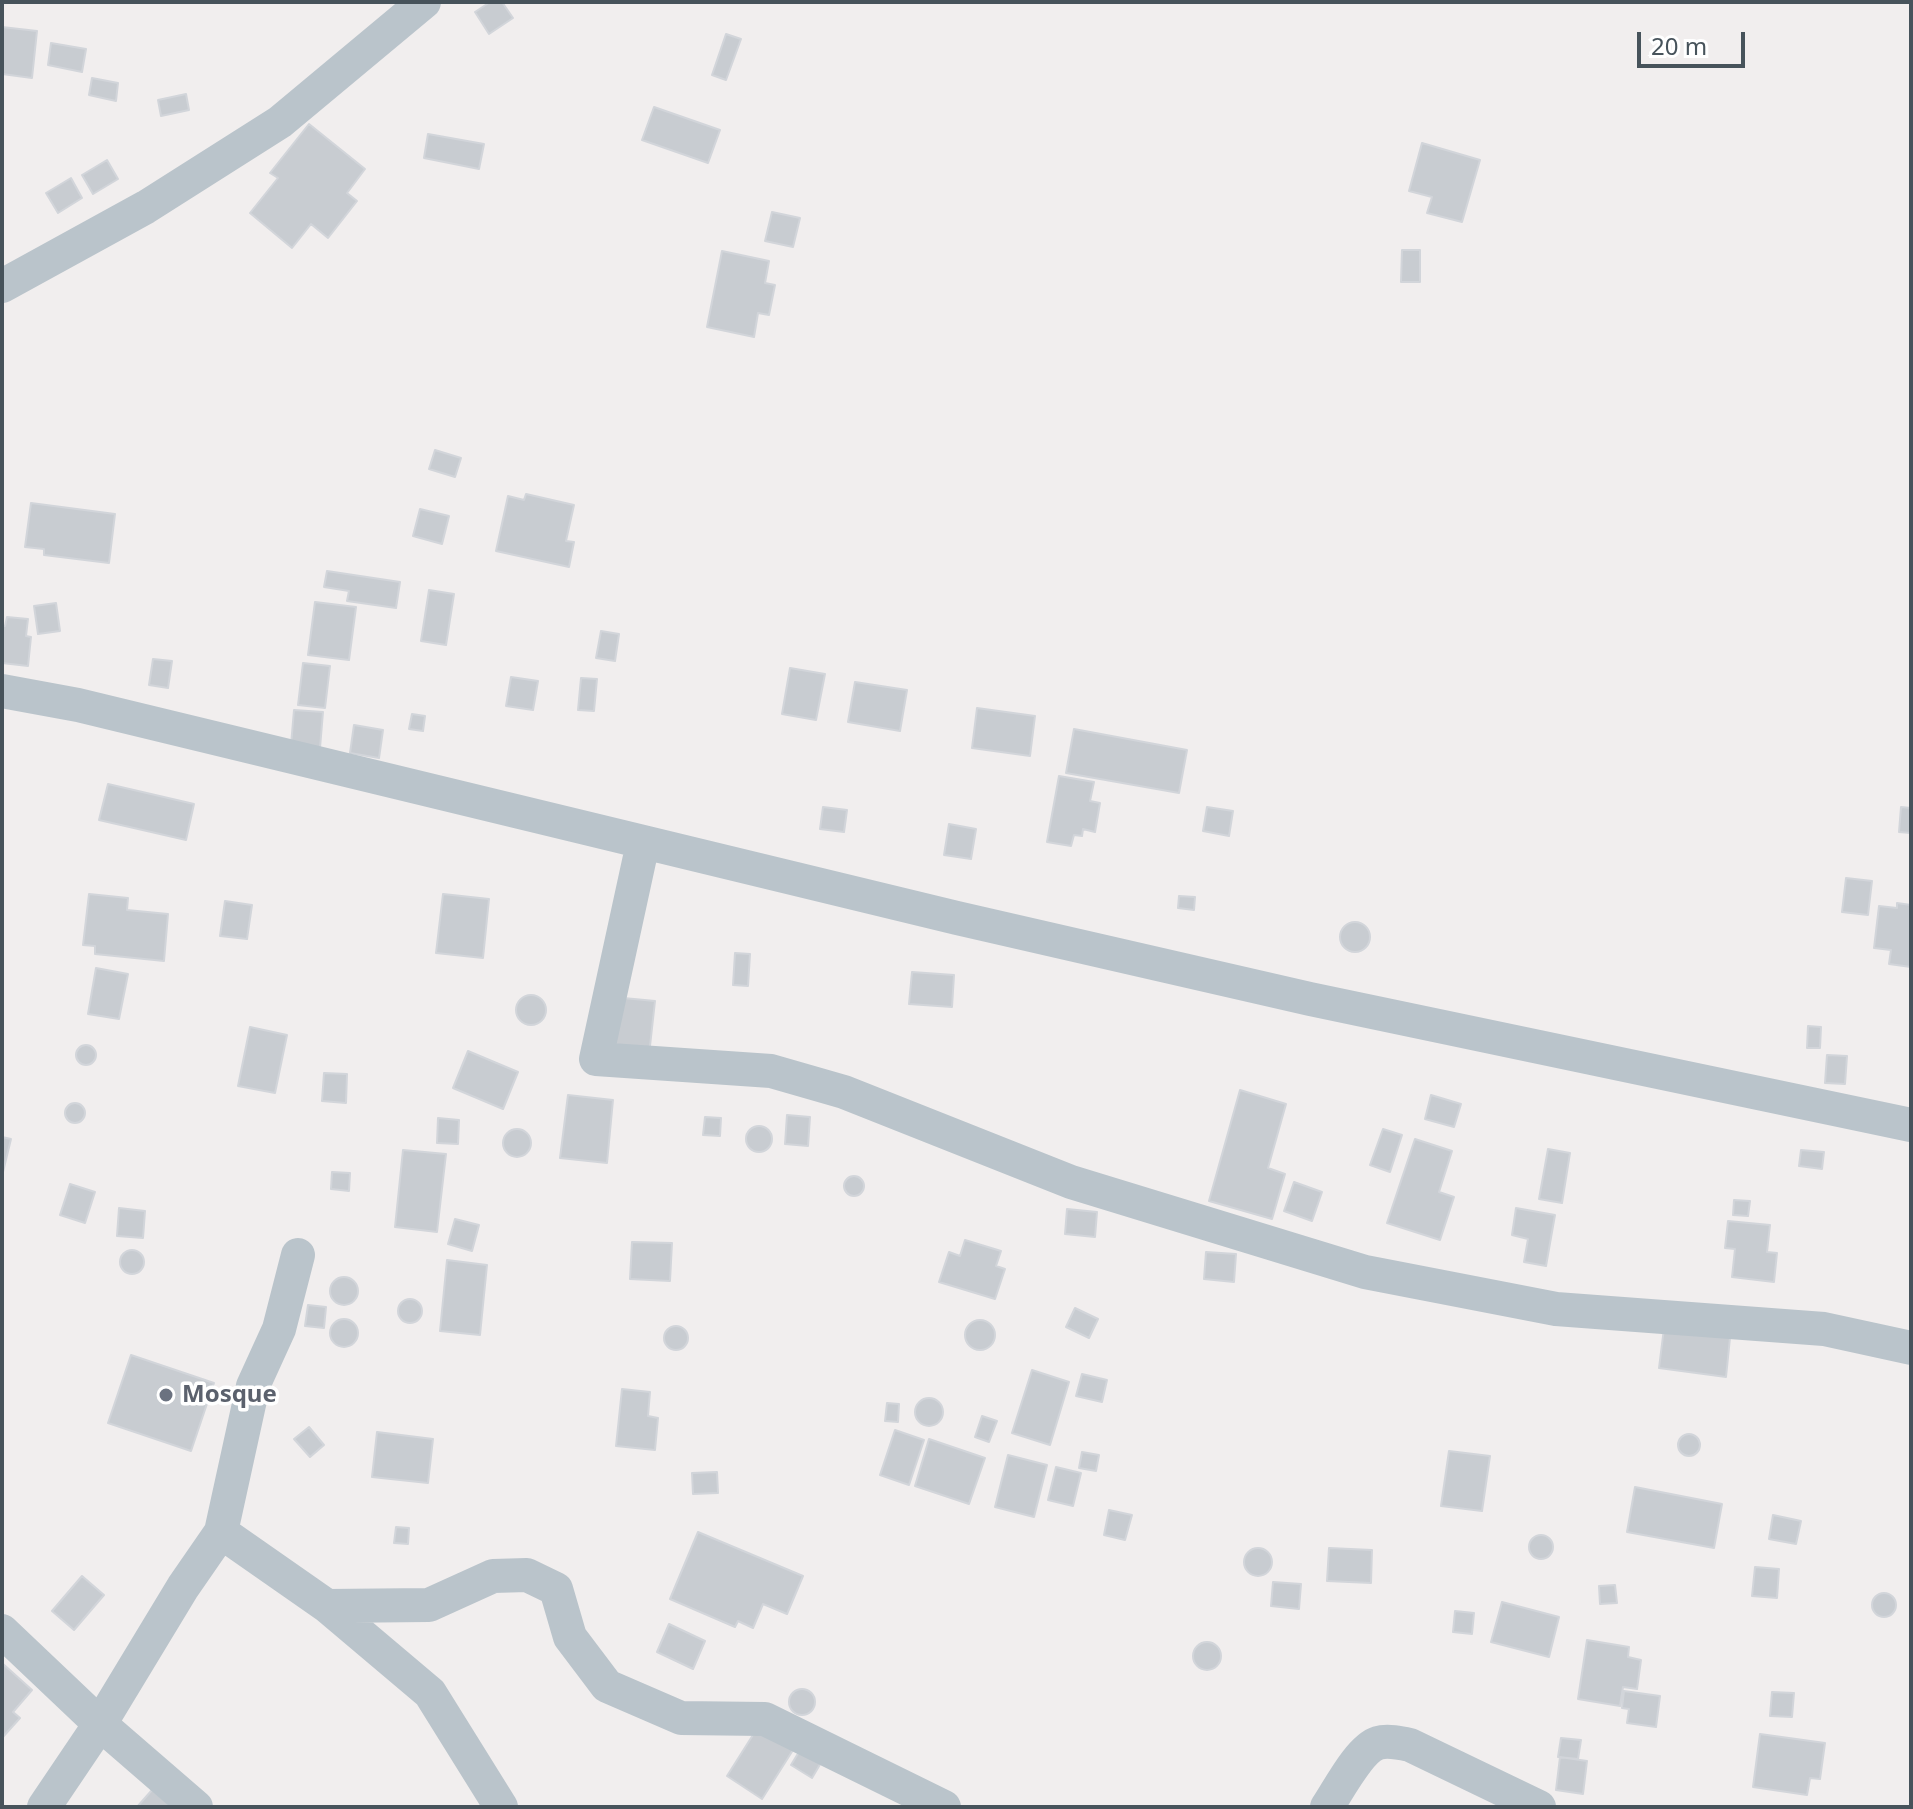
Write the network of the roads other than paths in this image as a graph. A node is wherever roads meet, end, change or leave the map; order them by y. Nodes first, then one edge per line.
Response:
1 (424, 2) edge
2 (2, 286) edge
3 (2, 691) edge
4 (643, 843) junction
5 (1911, 1125) edge
6 (298, 1255) dead end
7 (1911, 1348) edge
8 (221, 1532) junction
9 (327, 1606) junction
10 (2, 1631) edge
11 (100, 1724) junction
12 (44, 1807) edge
13 (196, 1807) edge
14 (501, 1807) edge
15 (944, 1807) edge
16 (1327, 1807) edge
17 (1539, 1807) edge

1 - 2 street
3 - 4 street
4 - 5 street
4 - 7 street
6 - 8 street
8 - 9 street
8 - 11 street
9 - 14 street
9 - 15 street
10 - 11 street
11 - 12 street
11 - 13 street
16 - 17 street

